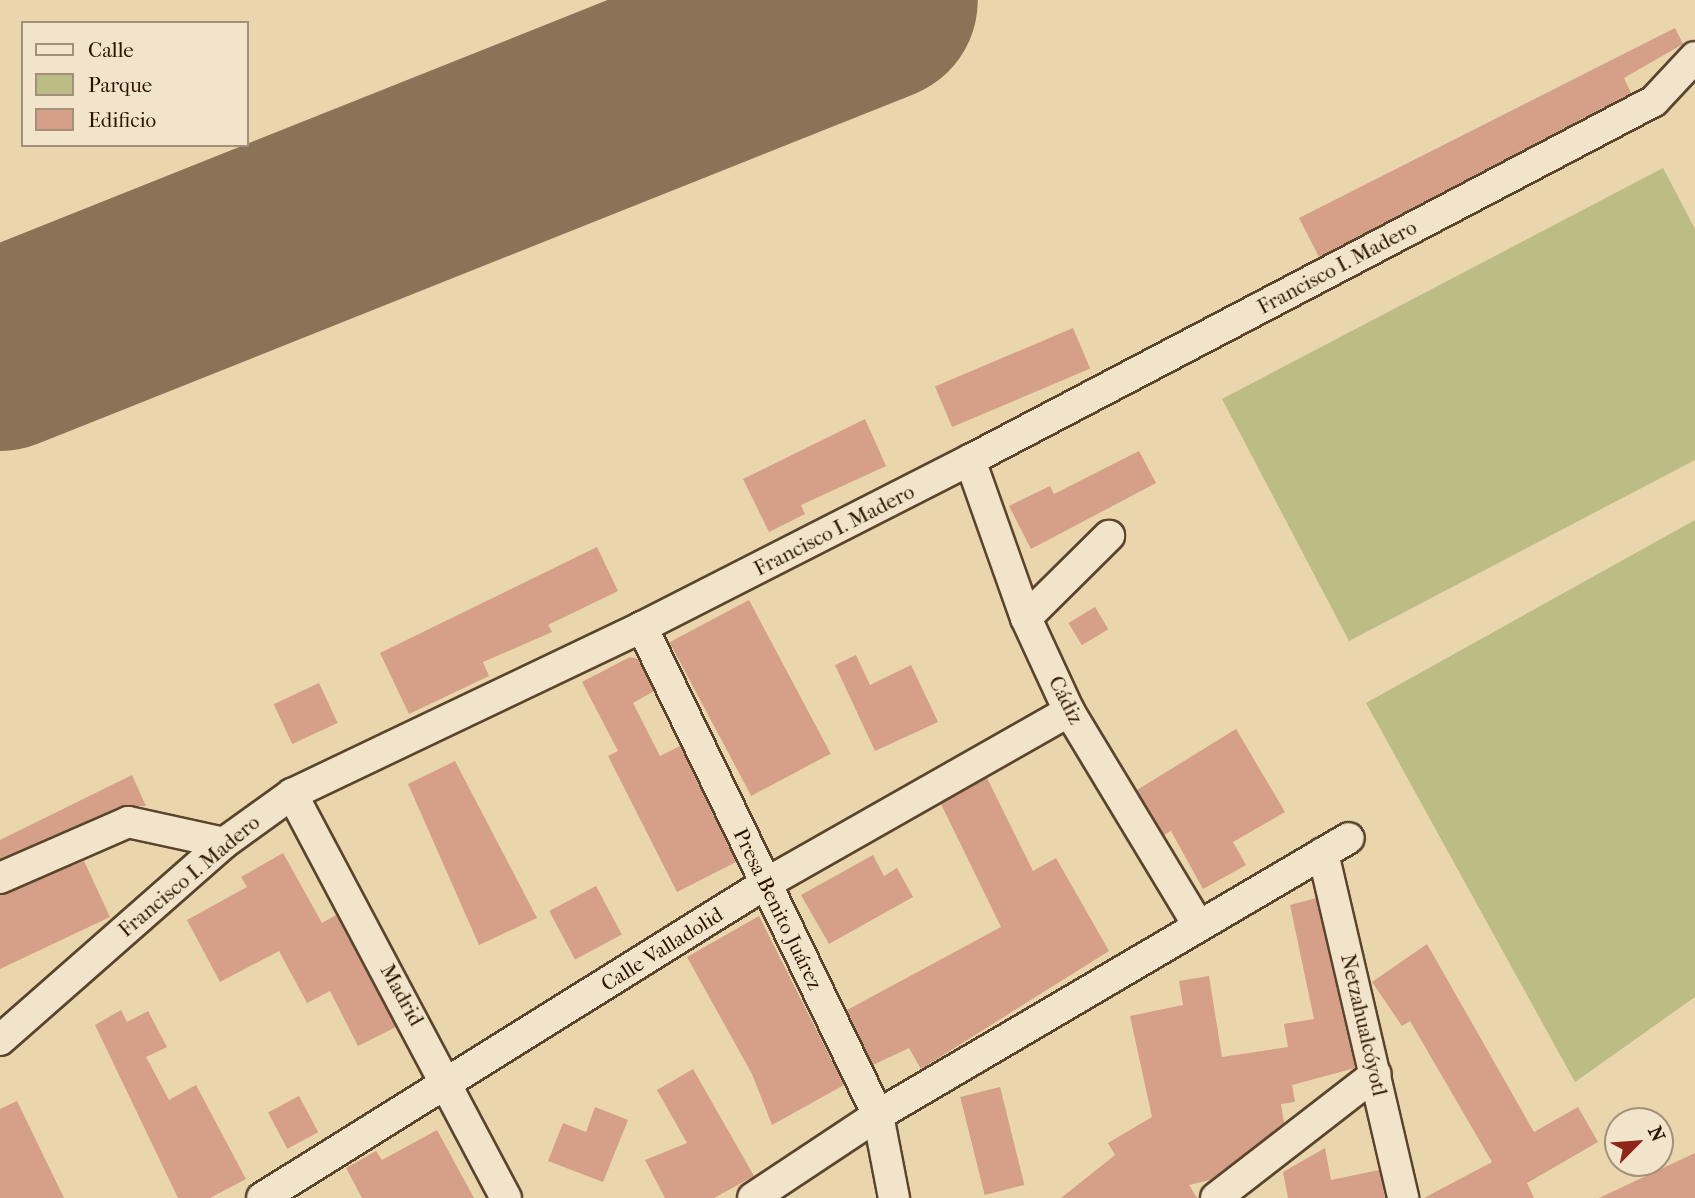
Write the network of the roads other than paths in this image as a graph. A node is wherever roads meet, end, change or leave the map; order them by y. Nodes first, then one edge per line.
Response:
1 (1695, 57) edge
2 (970, 460) junction
3 (1108, 536) dead end
4 (1026, 618) junction
5 (642, 627) junction
6 (1069, 711) junction
7 (292, 794) junction
8 (1349, 838) dead end
9 (223, 843) junction
10 (1323, 853) junction
11 (0, 878) edge
12 (765, 884) junction
13 (1197, 923) junction
14 (0, 1040) edge
15 (1376, 1074) junction
16 (450, 1083) junction
17 (878, 1115) junction
18 (262, 1198) edge
19 (506, 1198) edge
20 (753, 1198) edge
21 (894, 1198) edge
22 (1216, 1198) edge
23 (1403, 1198) edge

1 - 2 street, Francisco I. Madero
2 - 4 street, Cádiz
2 - 5 street, Francisco I. Madero
3 - 4 street
4 - 6 street, Cádiz
5 - 7 street, Francisco I. Madero
5 - 12 street, Presa Benito Juárez
6 - 12 street, Calle Valladolid
6 - 13 street, Cádiz
7 - 9 street, Francisco I. Madero
7 - 16 street, Madrid
8 - 10 street
9 - 11 street
9 - 14 street, Francisco I. Madero
10 - 13 street
10 - 15 street, Netzahualcóyotl
12 - 16 street, Calle Valladolid
12 - 17 street, Presa Benito Juárez
13 - 17 street
15 - 22 street
15 - 23 street, Netzahualcóyotl
16 - 18 street, Calle Valladolid
16 - 19 street, Madrid
17 - 20 street
17 - 21 street, Presa Benito Juárez

